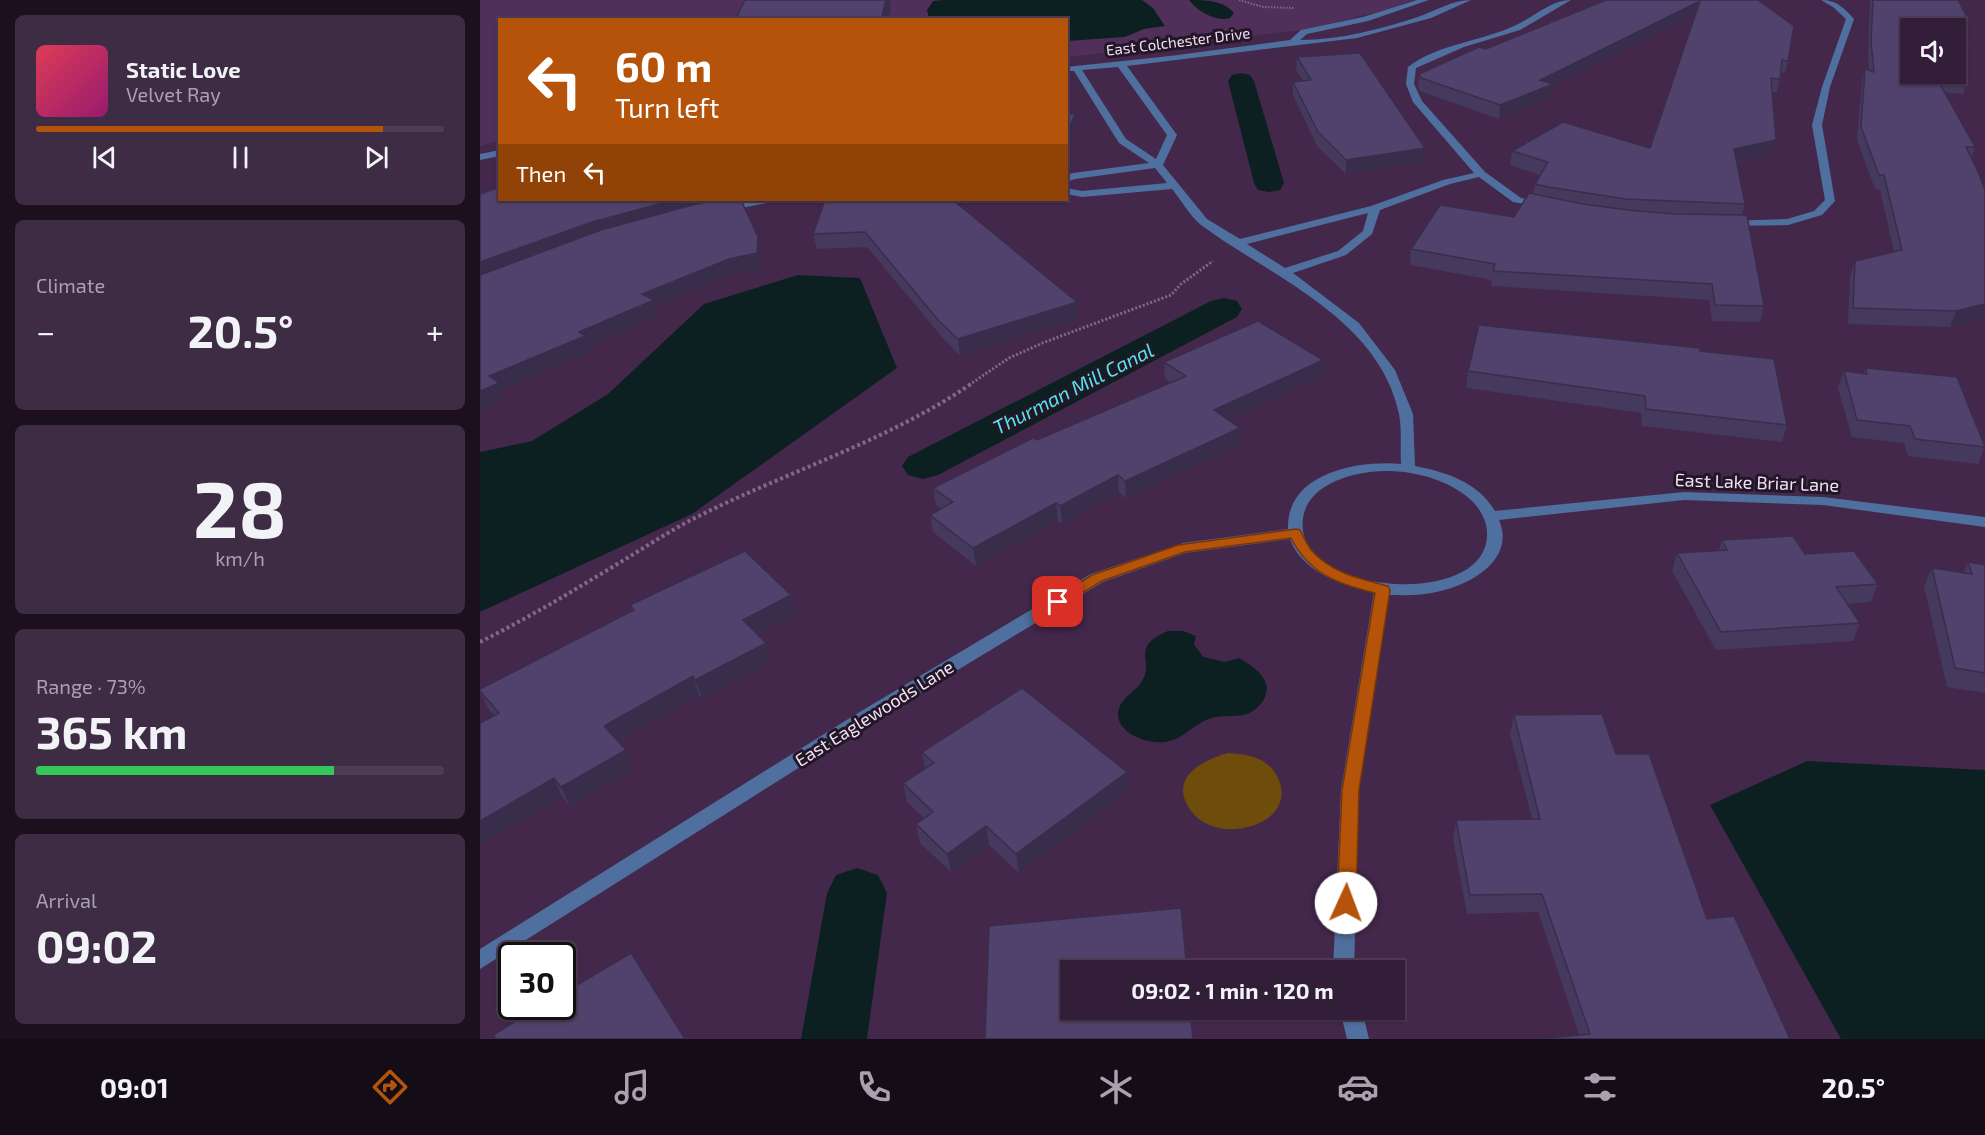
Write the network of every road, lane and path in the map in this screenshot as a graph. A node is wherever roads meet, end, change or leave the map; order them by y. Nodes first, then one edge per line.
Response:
1 (1239, 0) edge
2 (1425, 0) edge
3 (1467, 0) edge
4 (1567, 0) edge
5 (1826, 0) edge
6 (1296, 8) dead end
7 (1293, 42) junction
8 (1121, 64) junction
9 (1071, 69) edge
10 (498, 153) edge
11 (480, 157) edge
12 (1158, 165) junction
13 (1480, 174) junction
14 (1068, 179) edge
15 (1174, 186) junction
16 (1068, 191) edge
17 (762, 201) edge
18 (1375, 208) junction
19 (1559, 210) edge
20 (712, 211) edge
21 (1712, 223) edge
22 (1238, 243) junction
23 (1216, 259) dead end
24 (1284, 272) junction
25 (1408, 468) junction
26 (1491, 516) junction
27 (1985, 522) edge
28 (1296, 533) junction
29 (1382, 590) junction
30 (480, 642) edge
31 (480, 960) edge
32 (1344, 960) edge
33 (1354, 1020) edge
34 (1358, 1039) edge

1 - 6 path
2 - 7 street, East Colchester Drive
3 - 7 street, East Colchester Drive
4 - 13 street
5 - 21 street
7 - 8 street, East Colchester Drive
8 - 9 street, East Colchester Drive
8 - 12 street
9 - 12 street
10 - 11 street
12 - 14 street
12 - 15 street
13 - 18 street
13 - 19 street
15 - 16 street
15 - 22 street
17 - 20 street
18 - 22 street
18 - 24 street
22 - 24 street
23 - 30 path
24 - 25 street
25 - 26 street
25 - 28 street
26 - 27 street, East Lake Briar Lane
26 - 29 street
28 - 29 street
28 - 31 street, East Eaglewoods Lane
29 - 32 street
33 - 34 street

